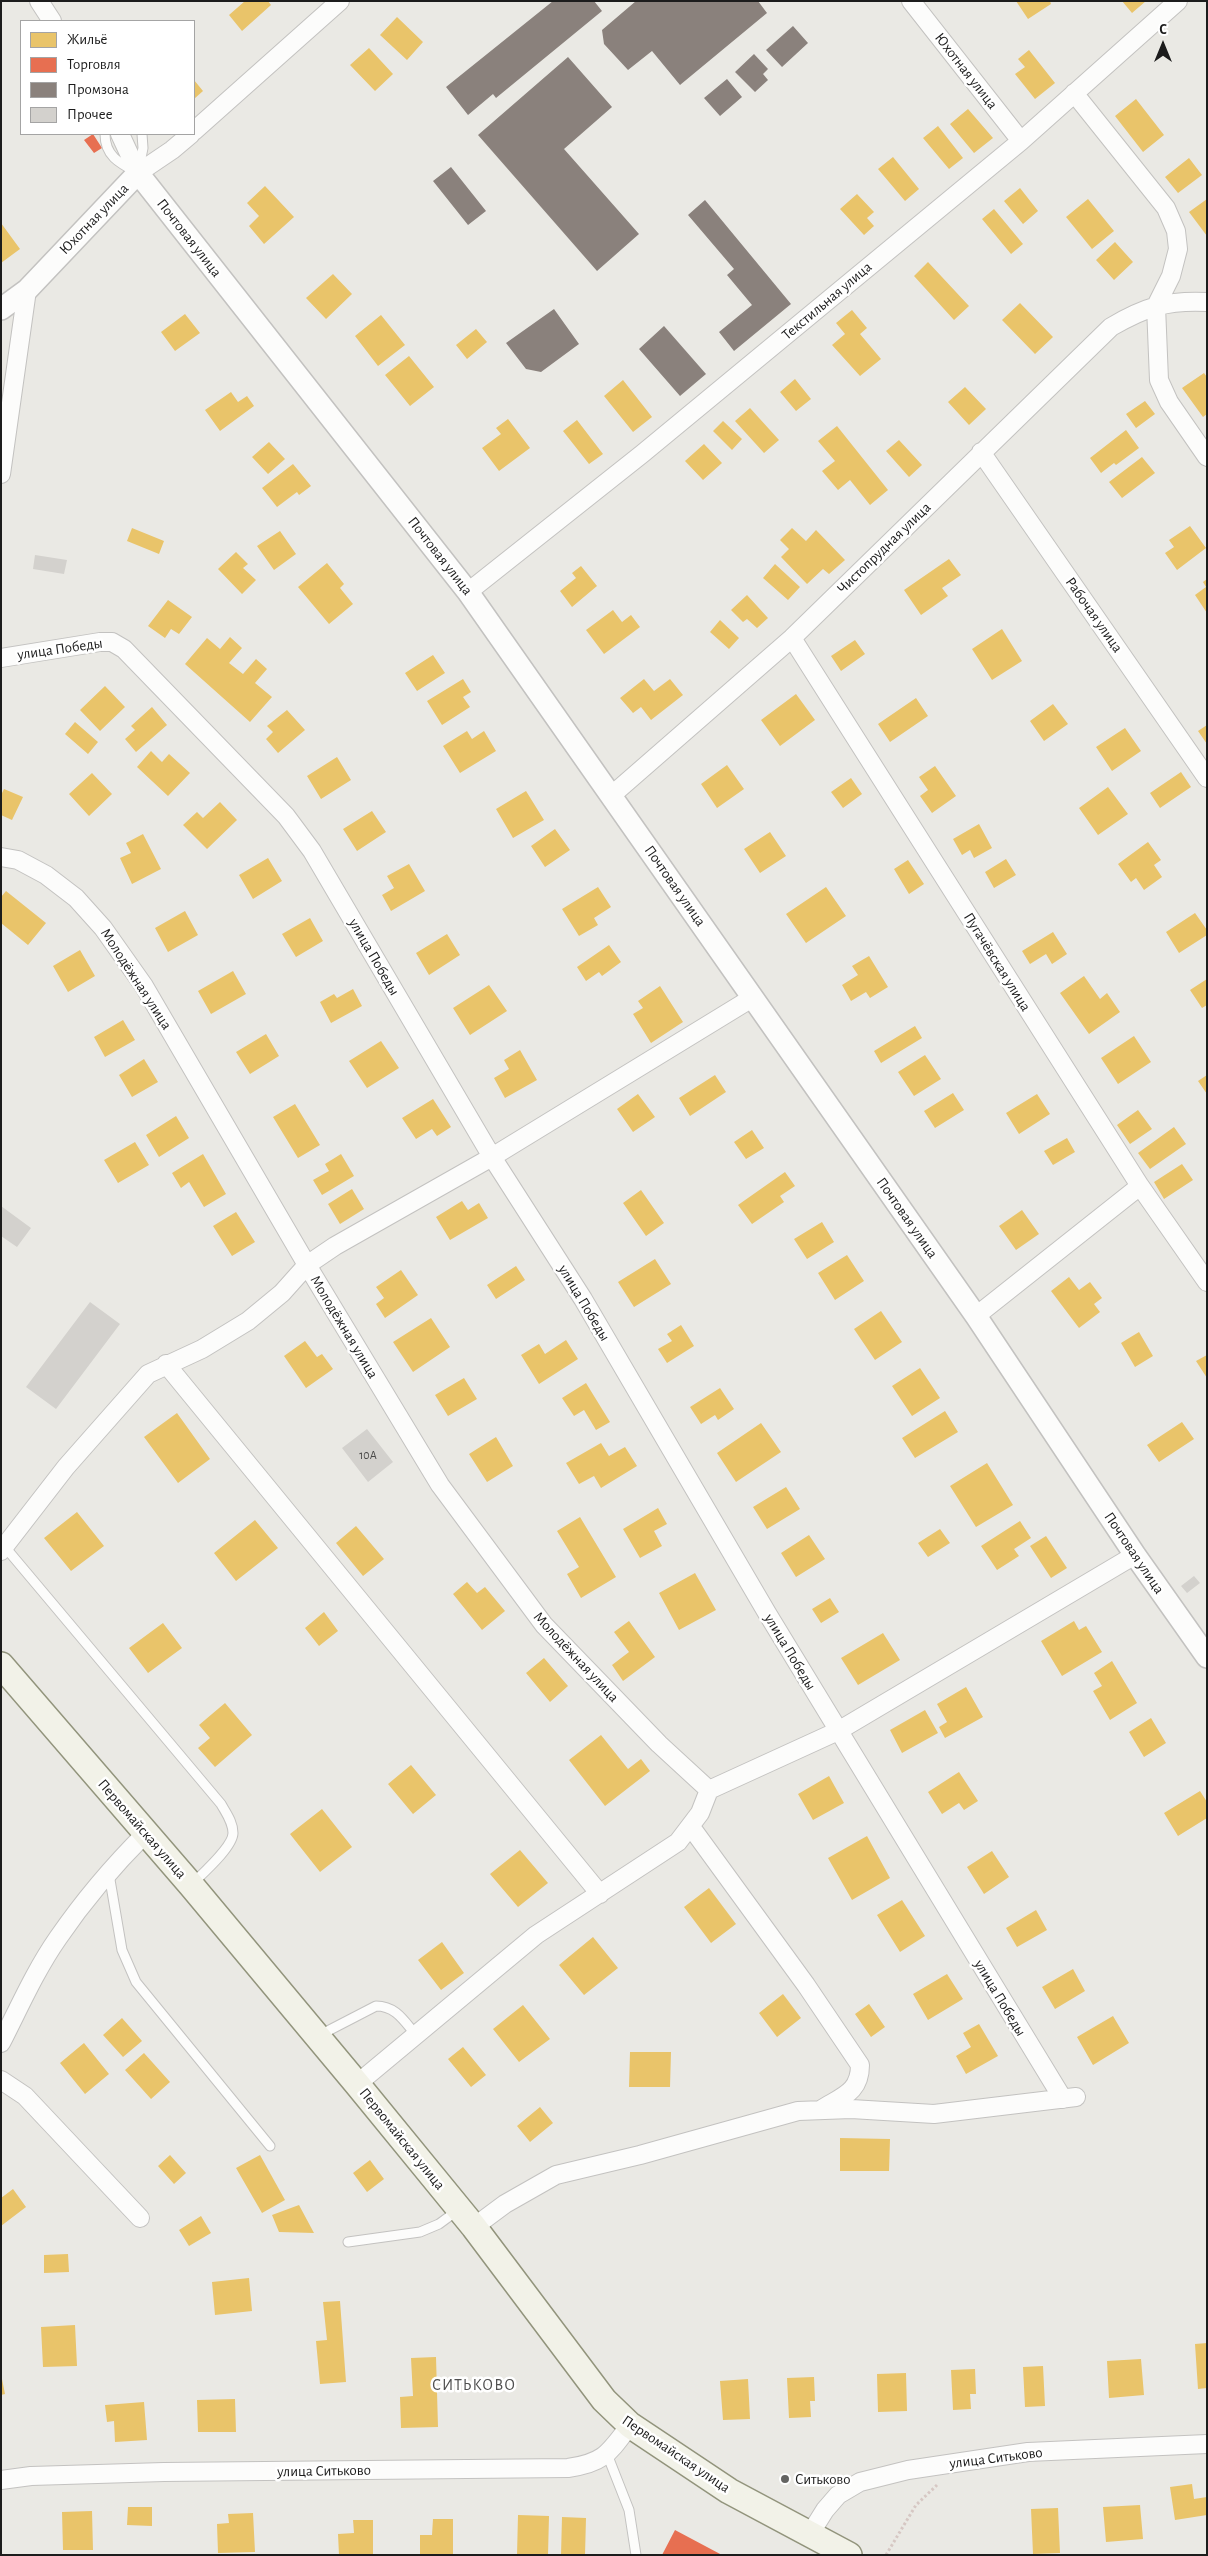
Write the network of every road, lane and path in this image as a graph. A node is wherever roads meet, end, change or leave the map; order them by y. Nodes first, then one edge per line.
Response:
1 (39, 1) edge
2 (340, 1) edge
3 (911, 1) edge
4 (1178, 1) edge
5 (51, 20) edge
6 (1074, 94) junction
7 (195, 130) edge
8 (105, 135) edge
9 (120, 135) edge
10 (142, 135) edge
11 (190, 135) edge
12 (1021, 141) junction
13 (138, 173) junction
14 (26, 290) junction
15 (1207, 302) edge
16 (1156, 306) junction
17 (1, 309) edge
18 (982, 452) junction
19 (1207, 457) edge
20 (1, 474) edge
21 (468, 592) junction
22 (792, 638) junction
23 (1, 658) edge
24 (1207, 778) edge
25 (612, 795) junction
26 (1, 857) edge
27 (752, 998) junction
28 (492, 1157) junction
29 (1140, 1186) junction
30 (307, 1266) junction
31 (1207, 1282) edge
32 (976, 1316) junction
33 (166, 1364) junction
34 (3, 1549) edge
35 (1135, 1555) junction
36 (1207, 1657) edge
37 (1, 1665) edge
38 (838, 1731) junction
39 (709, 1790) junction
40 (691, 1827) junction
41 (146, 1833) junction
42 (108, 1871) junction
43 (191, 1885) junction
44 (600, 1894) junction
45 (416, 2035) junction
46 (317, 2036) junction
47 (1, 2042) edge
48 (1, 2080) edge
49 (357, 2084) junction
50 (822, 2109) junction
51 (270, 2146) dead end
52 (140, 2218) dead end
53 (466, 2218) junction
54 (348, 2242) dead end
55 (630, 2425) junction
56 (1207, 2444) edge
57 (607, 2454) junction
58 (1, 2480) edge
59 (944, 2480) dead end
60 (810, 2534) junction
61 (636, 2555) edge
62 (849, 2555) edge
63 (886, 2555) edge

1 - 5 street
2 - 7 street
3 - 12 street, Юхотная улица
4 - 6 street, Текстильная улица
6 - 12 street, Текстильная улица
6 - 16 street
8 - 13 lane
9 - 13 street, Почтовая улица
10 - 13 lane
11 - 13 street, Юхотная улица
12 - 21 street, Текстильная улица
13 - 14 street, Юхотная улица
13 - 21 street, Почтовая улица
14 - 17 street, Юхотная улица
14 - 20 street
15 - 16 street, Чистопрудная улица
16 - 18 street, Чистопрудная улица
16 - 19 street
18 - 22 street, Чистопрудная улица
18 - 24 street, Рабочая улица
21 - 25 street, Почтовая улица
22 - 25 street, Чистопрудная улица
22 - 29 street, Пугачёвская улица
23 - 28 street, улица Победы
25 - 27 street, Почтовая улица
26 - 30 street, Молодёжная улица
27 - 28 street
27 - 32 street, Почтовая улица
28 - 30 street
28 - 38 street, улица Победы
29 - 31 street, Пугачёвская улица
29 - 32 street
30 - 33 street
30 - 39 street, Молодёжная улица
32 - 35 street, Почтовая улица
33 - 34 street
33 - 44 street
34 - 43 lane
35 - 36 street, Почтовая улица
35 - 38 street
37 - 41 main road, Первомайская улица
38 - 39 street
38 - 50 street, улица Победы
39 - 40 street
40 - 44 street
40 - 50 street
41 - 42 street
41 - 43 main road, Первомайская улица
42 - 47 street
42 - 51 lane
43 - 46 main road, Первомайская улица
44 - 45 street
45 - 46 lane
45 - 49 street
46 - 49 main road, Первомайская улица
48 - 52 street
49 - 53 main road, Первомайская улица
50 - 53 street
53 - 54 lane
53 - 55 main road, Первомайская улица
55 - 57 street, улица Ситьково
55 - 60 main road, Первомайская улица
56 - 60 street, улица Ситьково
57 - 58 street, улица Ситьково
57 - 61 lane
59 - 63 path
60 - 62 main road, Первомайская улица

